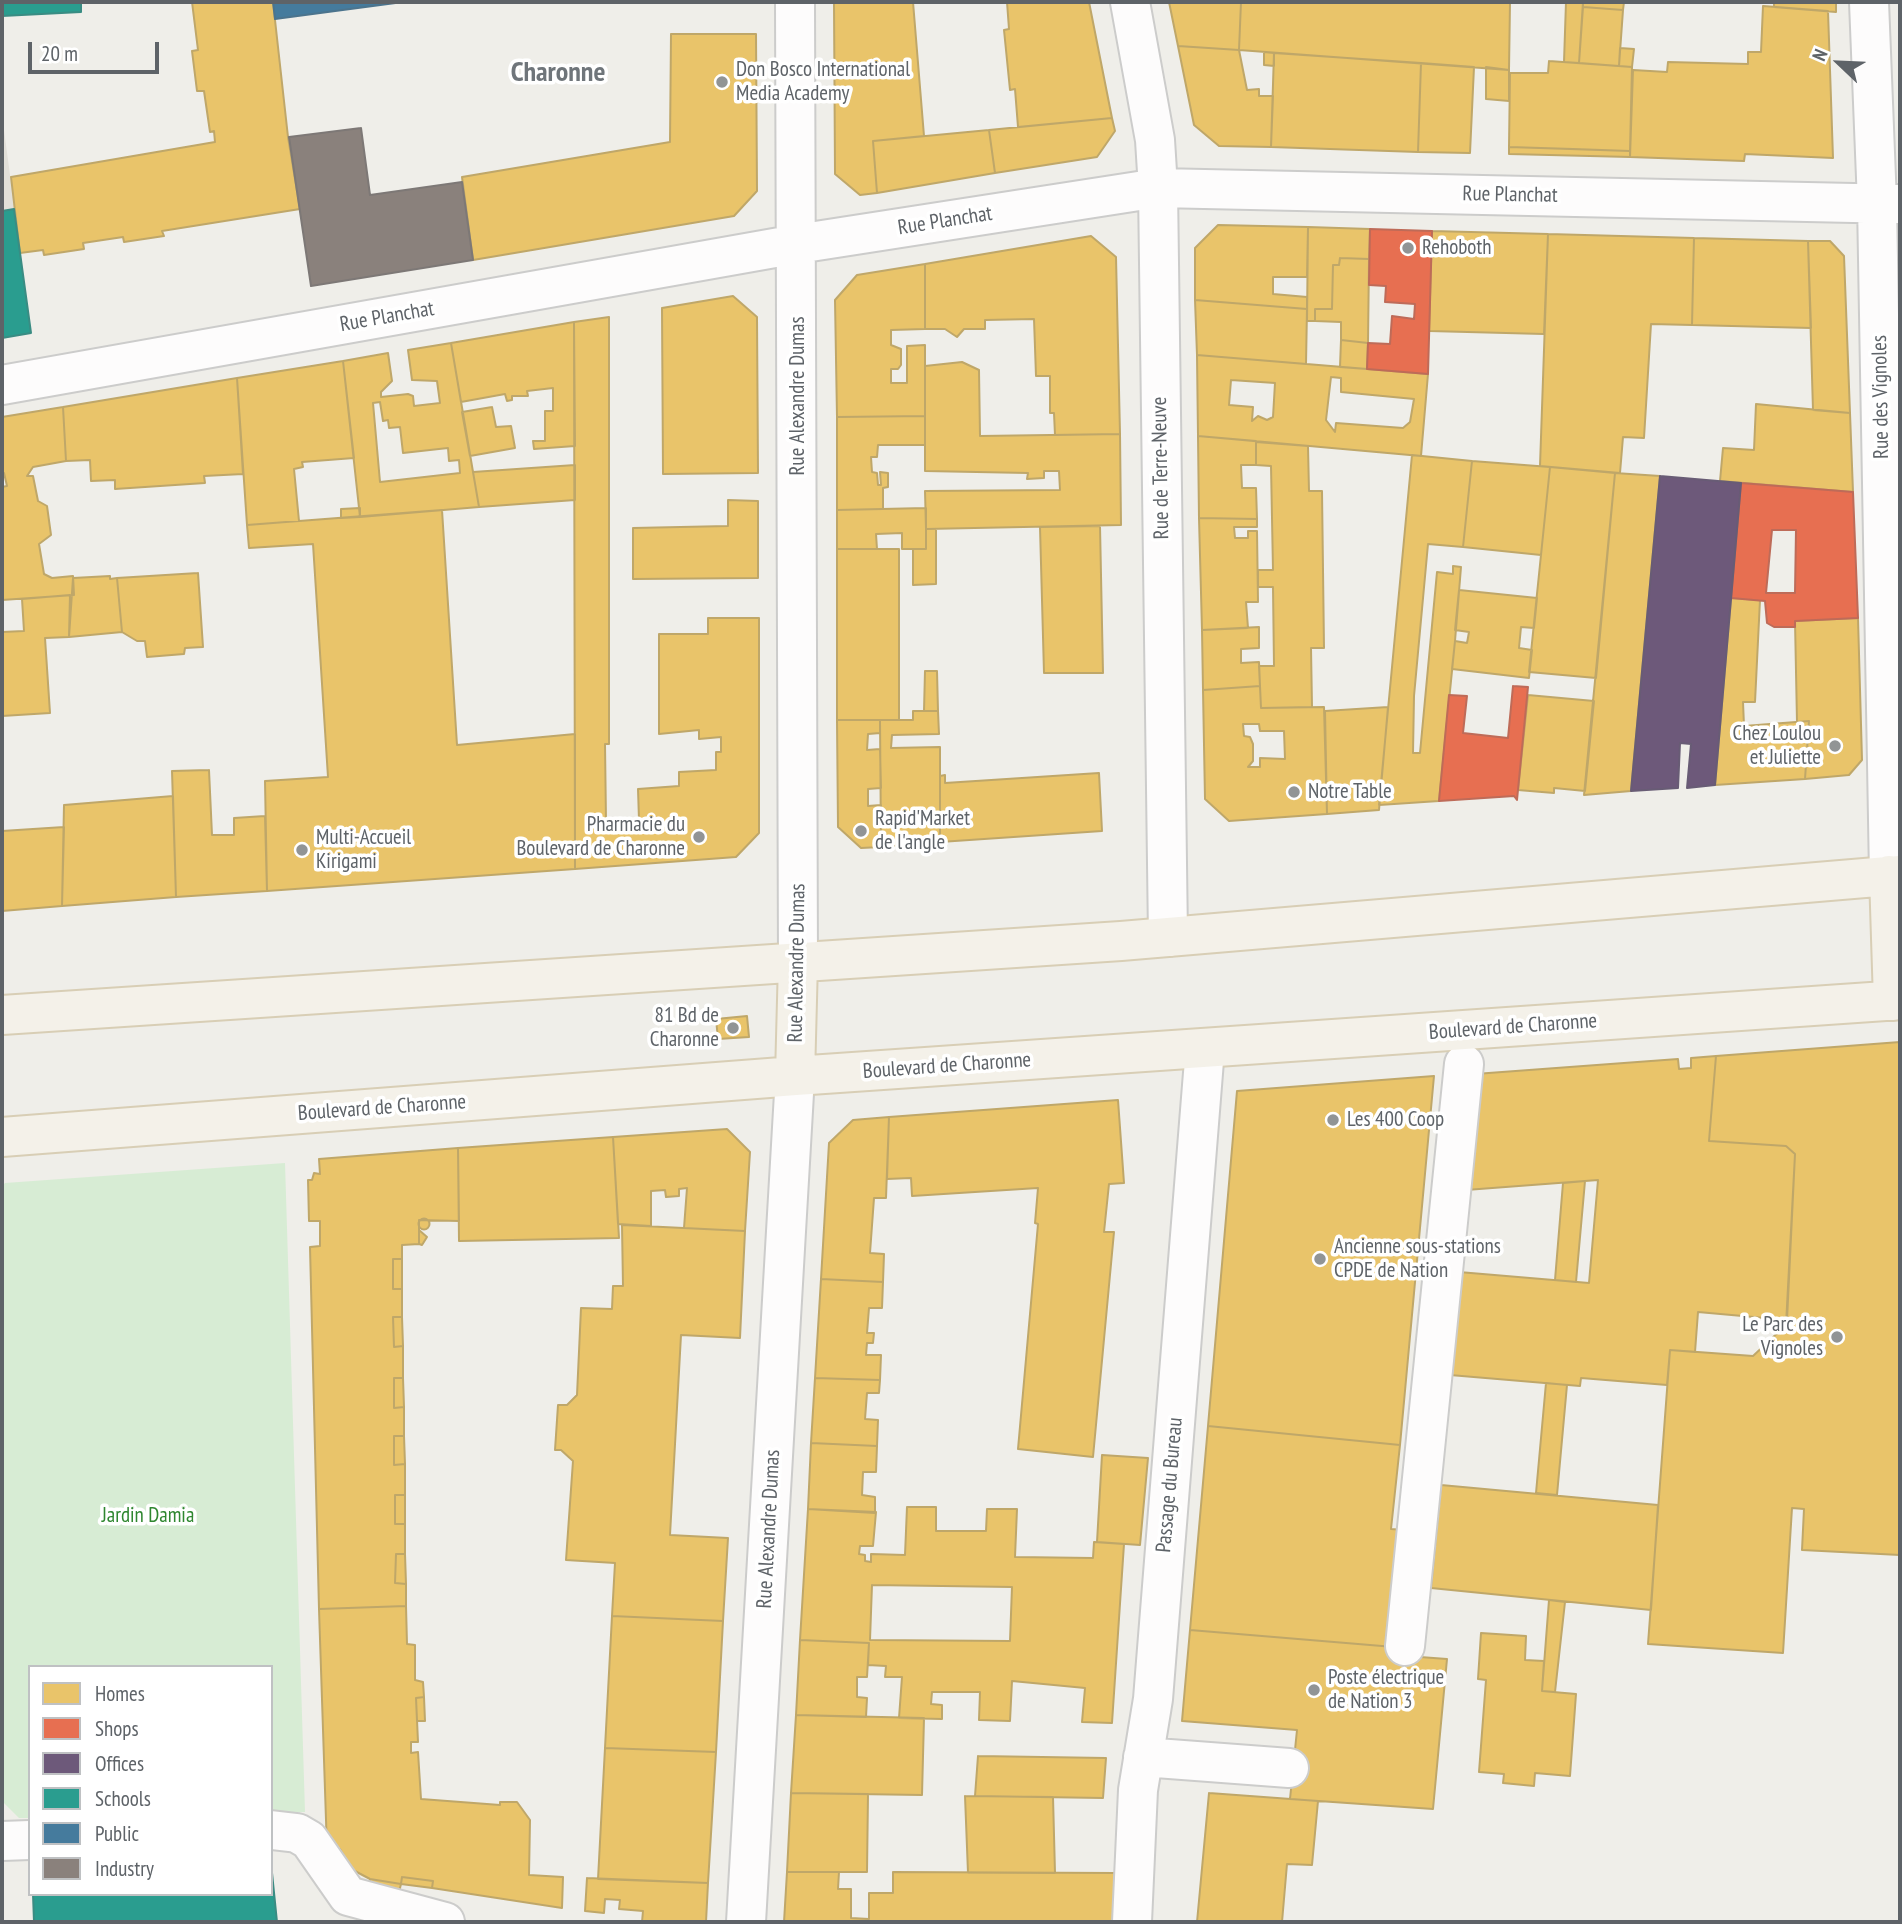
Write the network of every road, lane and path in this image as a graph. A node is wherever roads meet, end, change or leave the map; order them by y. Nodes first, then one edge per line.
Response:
1 (795, 2) edge
2 (1130, 2) edge
3 (1869, 2) edge
4 (1158, 188) junction
5 (1889, 203) edge
6 (797, 244) junction
7 (2, 385) edge
8 (1895, 875) edge
9 (1168, 937) junction
10 (798, 962) junction
11 (1897, 1000) edge
12 (2, 1015) edge
13 (1205, 1048) junction
14 (1464, 1065) dead end
15 (795, 1076) junction
16 (2, 1137) edge
17 (1405, 1646) dead end
18 (1143, 1757) junction
19 (1289, 1768) dead end
20 (273, 1830) edge
21 (28, 1840) edge
22 (2, 1841) edge
23 (444, 1922) edge
24 (746, 1922) edge
25 (1132, 1922) edge

1 - 6 street, Rue Alexandre Dumas
2 - 4 street, Rue de Terre-Neuve
3 - 5 street, Rue des Vignoles
4 - 5 street, Rue Planchat
4 - 6 street, Rue Planchat
4 - 9 street, Rue de Terre-Neuve
5 - 8 street, Rue des Vignoles
6 - 7 street, Rue Planchat
6 - 10 street, Rue Alexandre Dumas
8 - 9 main road
8 - 11 main road, Boulevard de Charonne
9 - 10 main road
10 - 12 main road
10 - 15 main road, Rue Alexandre Dumas
11 - 13 main road, Boulevard de Charonne
13 - 15 main road, Boulevard de Charonne
13 - 18 street, Passage du Bureau
14 - 17 street
15 - 16 main road, Boulevard de Charonne
15 - 24 street, Rue Alexandre Dumas
18 - 19 street
18 - 25 street, Passage du Bureau
20 - 23 street
21 - 22 street

